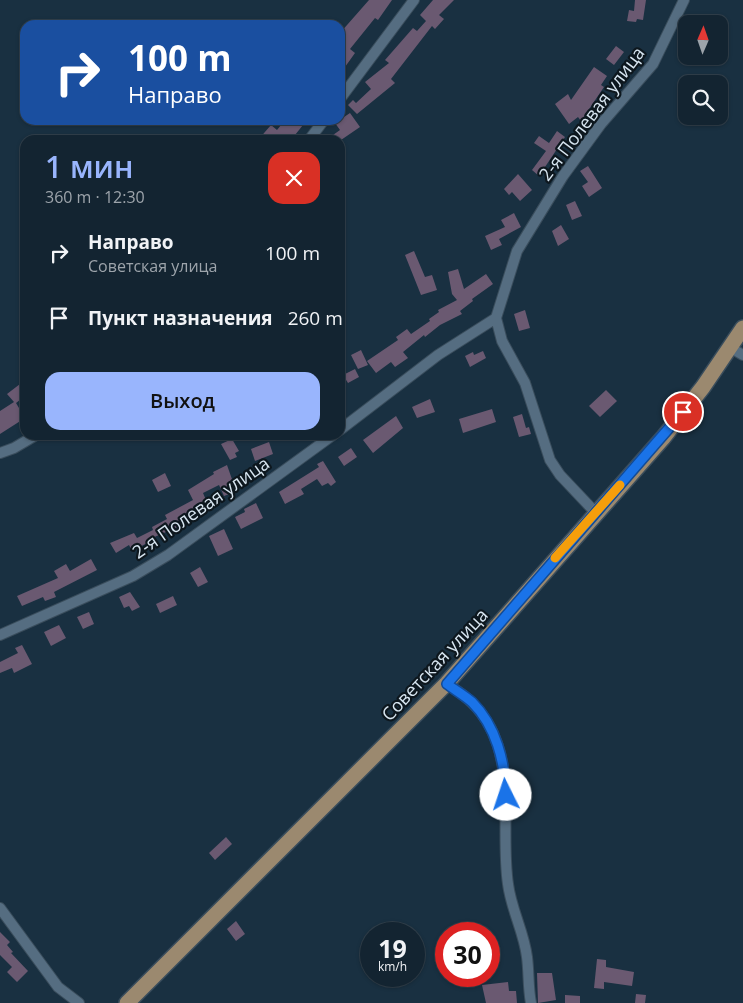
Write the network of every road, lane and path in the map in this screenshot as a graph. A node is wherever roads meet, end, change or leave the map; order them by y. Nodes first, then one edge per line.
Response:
1 (414, 0) edge
2 (684, 0) edge
3 (345, 92) edge
4 (496, 318) junction
5 (743, 328) edge
6 (737, 351) edge
7 (345, 426) edge
8 (28, 440) edge
9 (326, 440) edge
10 (0, 453) edge
11 (595, 512) junction
12 (0, 635) edge
13 (447, 684) junction
14 (0, 908) edge
15 (79, 1003) edge
16 (127, 1003) edge
17 (531, 1003) edge

1 - 3 street
2 - 4 street, 2-я Полевая улица
4 - 7 street
4 - 11 street
5 - 6 main road, Советская улица
6 - 11 main road, Советская улица
8 - 10 street
9 - 12 street, 2-я Полевая улица
11 - 13 main road, Советская улица
13 - 16 main road, Советская улица
13 - 17 street
14 - 15 street

